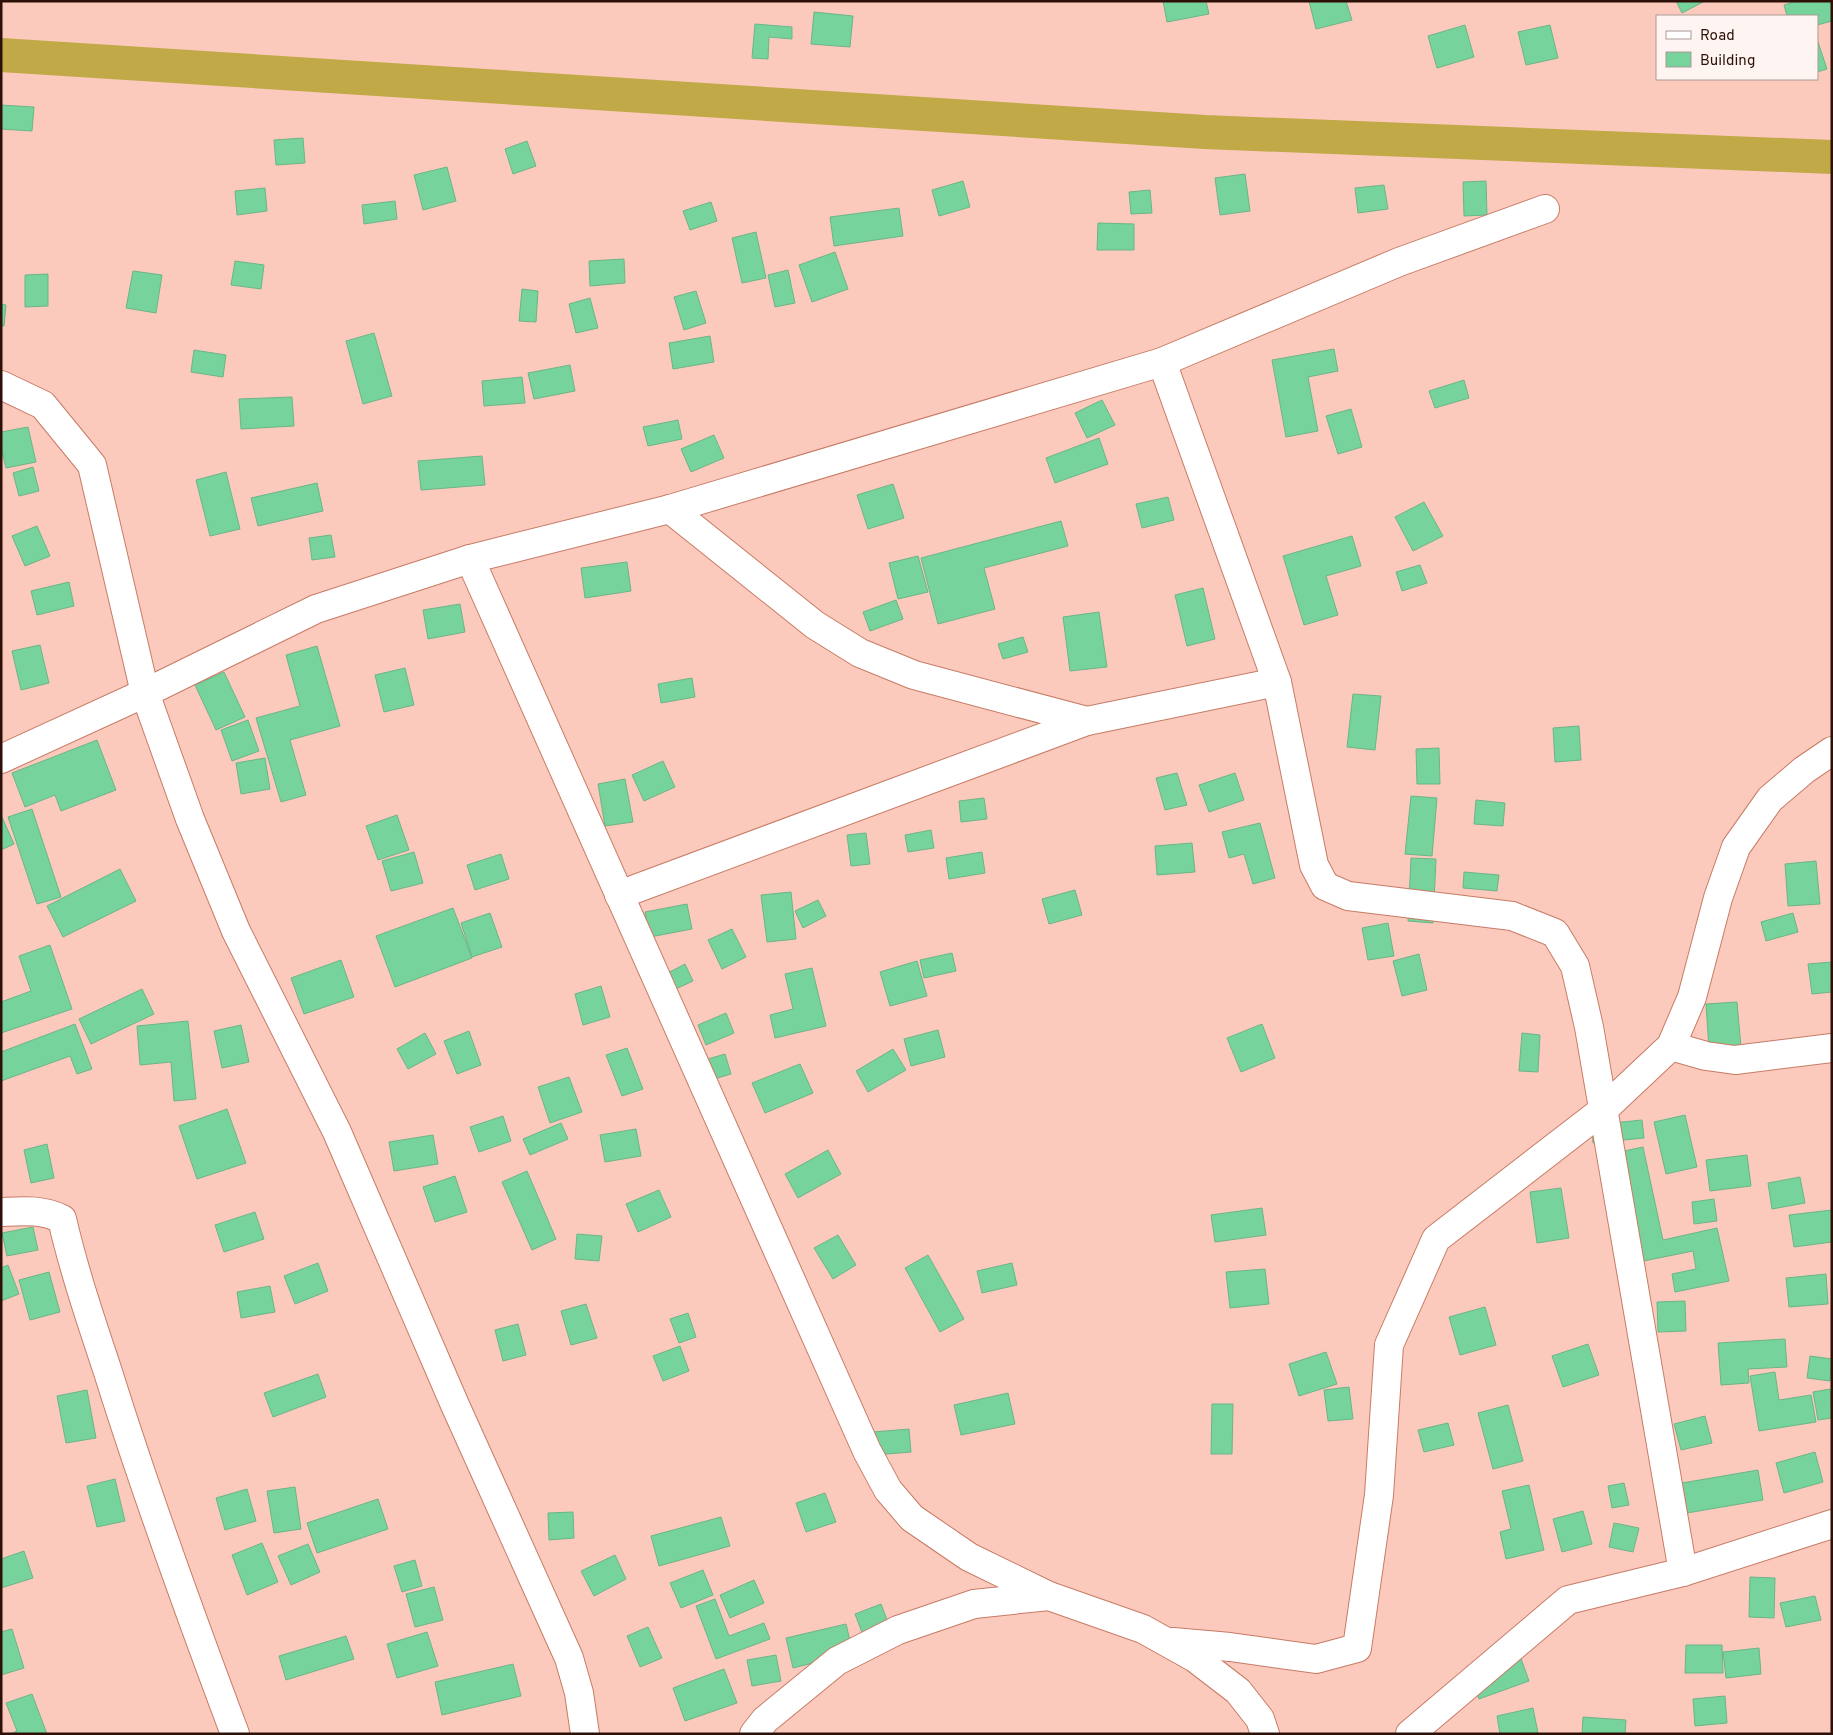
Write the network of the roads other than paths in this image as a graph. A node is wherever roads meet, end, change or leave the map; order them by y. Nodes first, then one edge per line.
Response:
1 (1545, 209) dead end
2 (1162, 362) junction
3 (1, 384) edge
4 (670, 509) junction
5 (470, 559) junction
6 (1277, 682) junction
7 (145, 693) junction
8 (1087, 720) junction
9 (1832, 751) edge
10 (1, 759) edge
11 (619, 896) junction
12 (1671, 1046) junction
13 (1832, 1048) edge
14 (1603, 1110) junction
15 (1, 1212) edge
16 (1832, 1524) edge
17 (1683, 1572) junction
18 (1049, 1596) junction
19 (1165, 1641) junction
20 (578, 1732) edge
21 (235, 1734) edge
22 (754, 1734) edge
23 (1265, 1734) edge
24 (1410, 1734) edge

1 - 2 street
2 - 4 street
2 - 6 street
3 - 7 street
4 - 5 street
4 - 8 street
5 - 7 street
5 - 11 street
6 - 8 street
6 - 14 street
7 - 10 street
7 - 20 street
8 - 11 street
9 - 12 street
11 - 18 street
12 - 13 street
12 - 14 street
14 - 17 street
14 - 19 street
15 - 21 street
16 - 17 street
17 - 24 street
18 - 19 street
18 - 22 street
19 - 23 street

